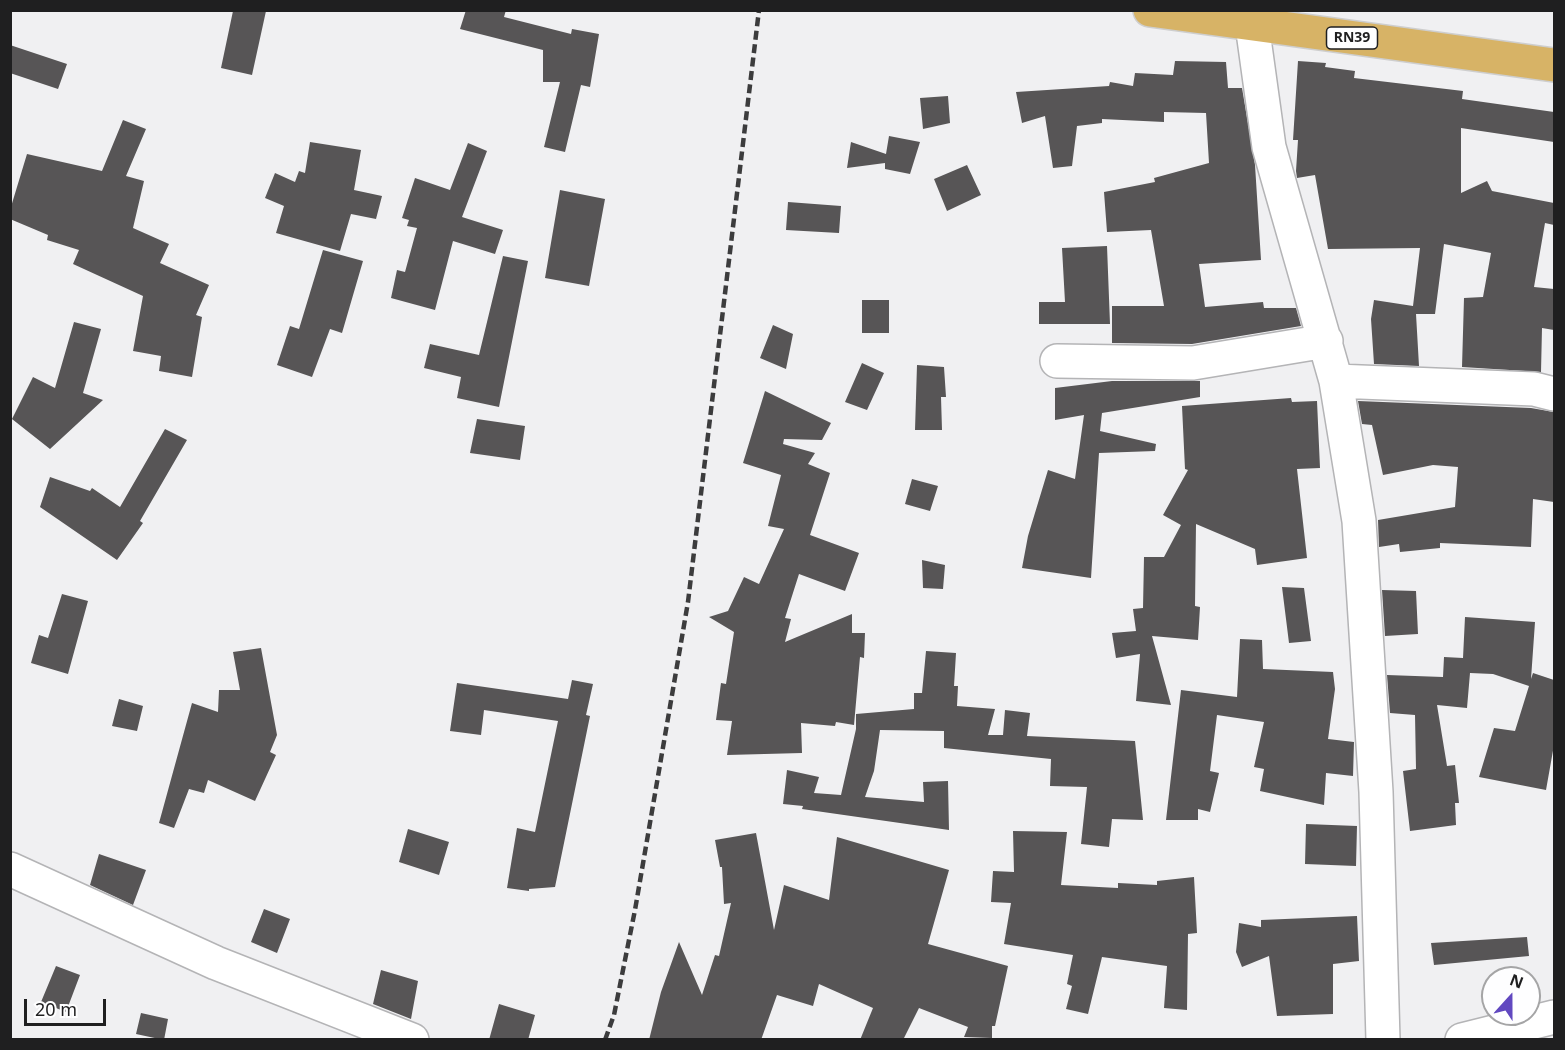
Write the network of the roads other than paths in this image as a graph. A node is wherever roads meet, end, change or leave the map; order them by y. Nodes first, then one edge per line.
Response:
1 (1150, 10) edge
2 (1251, 18) edge
3 (1554, 65) edge
4 (1326, 341) junction
5 (1057, 361) dead end
6 (1336, 381) junction
7 (1554, 394) edge
8 (10, 869) edge
9 (1554, 1017) edge
10 (412, 1040) edge
11 (1383, 1040) edge
12 (1462, 1040) edge

1 - 2 highway, RN39
2 - 3 highway, RN39
2 - 4 street
4 - 5 street
4 - 6 street
6 - 7 street
6 - 11 street
8 - 10 street
9 - 12 street

